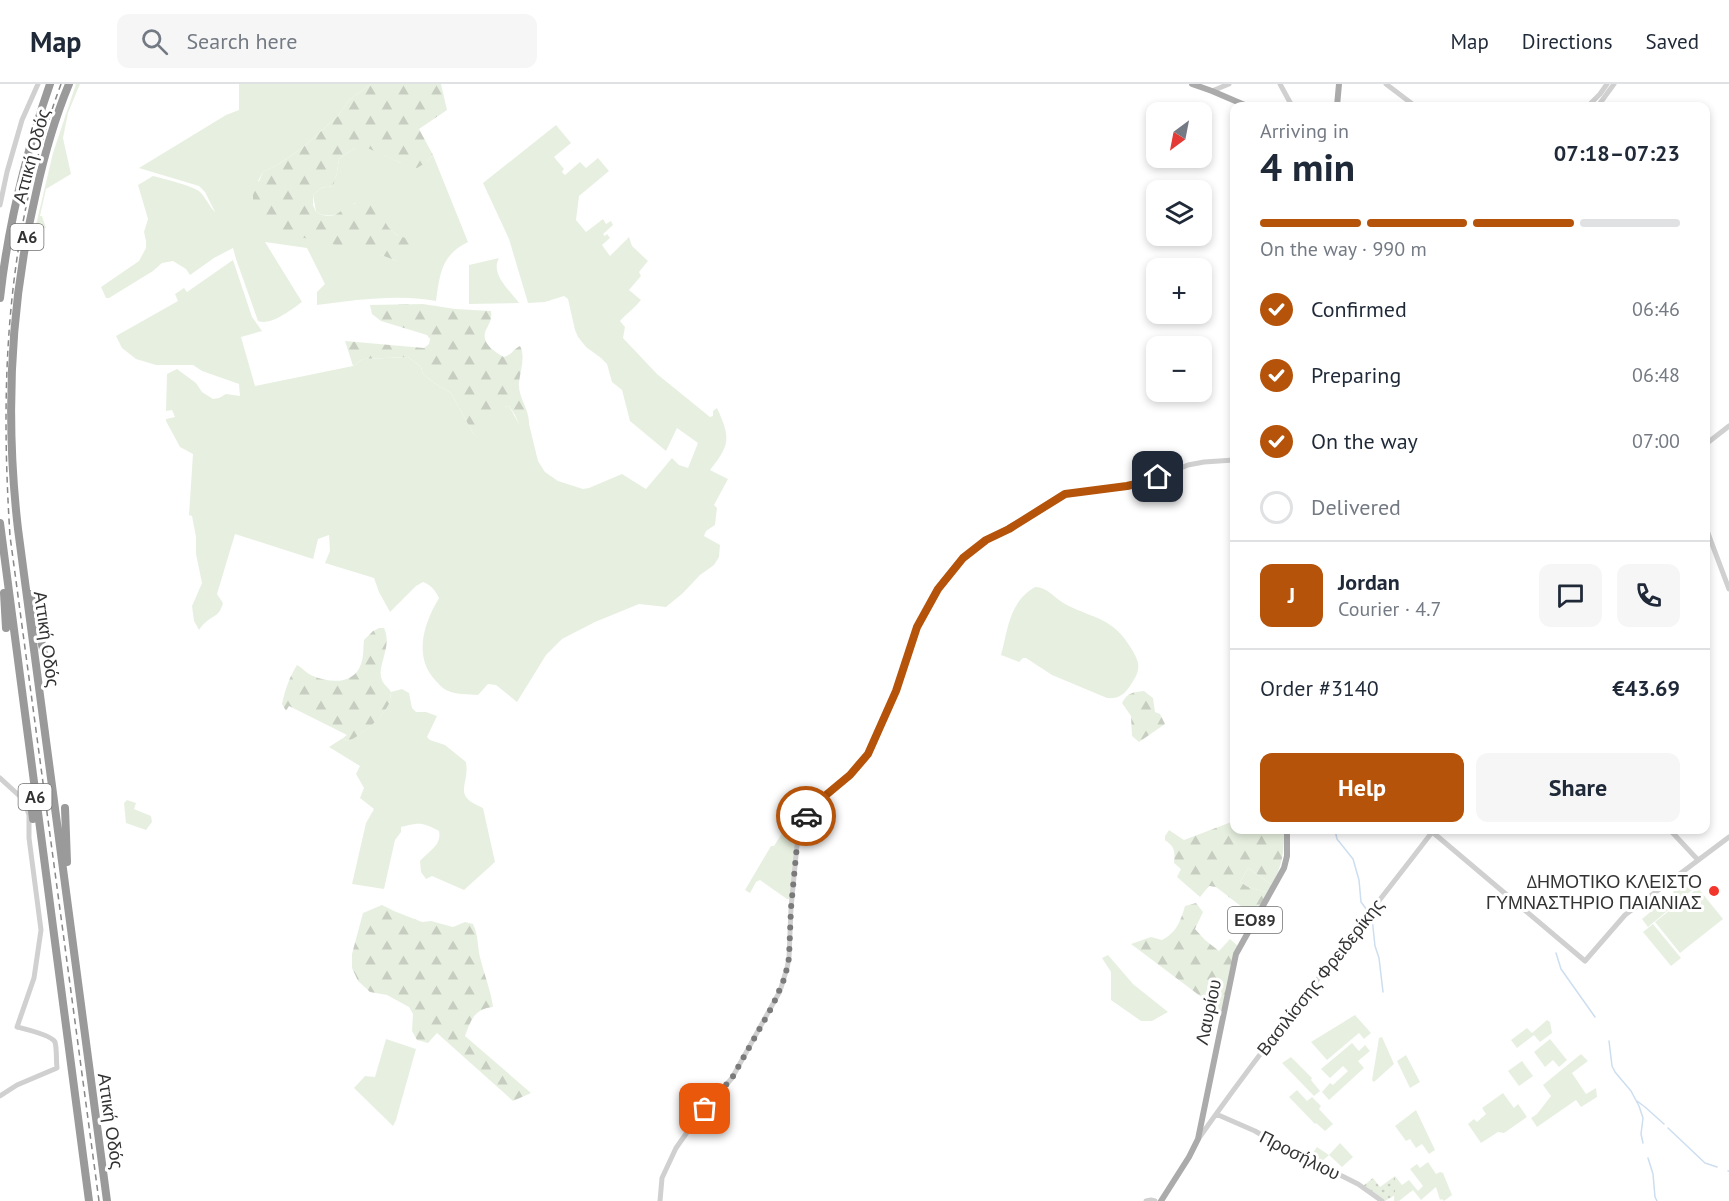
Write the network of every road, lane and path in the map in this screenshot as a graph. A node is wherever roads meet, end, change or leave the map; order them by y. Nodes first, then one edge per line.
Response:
1 (38, 84) edge
2 (50, 84) edge
3 (69, 84) edge
4 (1192, 84) edge
5 (1229, 84) edge
6 (1339, 84) edge
7 (1386, 84) edge
8 (1607, 84) edge
9 (1614, 84) edge
10 (1282, 87) edge
11 (1212, 91) junction
12 (1238, 102) edge
13 (1290, 102) edge
14 (1337, 102) edge
15 (1410, 102) edge
16 (1592, 102) edge
17 (1601, 102) edge
18 (0, 205) edge
19 (0, 298) edge
20 (1729, 426) edge
21 (1710, 441) edge
22 (1230, 460) edge
23 (0, 524) edge
24 (1710, 539) edge
25 (21, 558) junction
26 (4, 559) junction
27 (1729, 589) edge
28 (6, 628) dead end
29 (44, 654) dead end
30 (0, 777) edge
31 (31, 803) dead end
32 (65, 808) dead end
33 (1287, 834) edge
34 (1429, 834) edge
35 (1437, 834) edge
36 (1674, 834) edge
37 (1729, 837) edge
38 (1698, 860) junction
39 (66, 888) junction
40 (53, 932) junction
41 (0, 1096) edge
42 (1215, 1115) junction
43 (1202, 1118) junction
44 (1198, 1139) junction
45 (89, 1201) edge
46 (106, 1201) edge
47 (660, 1201) edge
48 (1146, 1201) edge
49 (1155, 1201) edge
50 (1161, 1201) edge
51 (1382, 1201) edge

1 - 18 street
2 - 19 highway, Αττική Οδός / Α6
3 - 25 highway, Αττική Οδός / Α6
4 - 11 main road
5 - 11 street
6 - 14 main road
7 - 15 street
8 - 16 street
9 - 17 street
10 - 13 street
11 - 12 main road
20 - 21 street
22 - 47 street
23 - 26 highway, Αττική Οδός / Α6
24 - 27 street
25 - 29 highway
25 - 39 highway, Αττική Οδός / Α6
26 - 28 highway
26 - 40 highway, Αττική Οδός / Α6
30 - 41 street
31 - 40 highway
32 - 39 highway
33 - 43 main road, Λαυρίου / ΕΟ89
34 - 42 street, Βασιλίσσης Φρειδερίκης
35 - 38 street
36 - 38 street
37 - 38 street
39 - 46 highway, Αττική Οδός / Α6
40 - 45 highway, Αττική Οδός / Α6
42 - 43 street
42 - 44 street, Βασιλίσσης Φρειδερίκης
42 - 51 street, Προσήλιου
43 - 44 main road, Λαυρίου / ΕΟ89
44 - 50 main road, Λαυρίου / ΕΟ89
48 - 49 street

